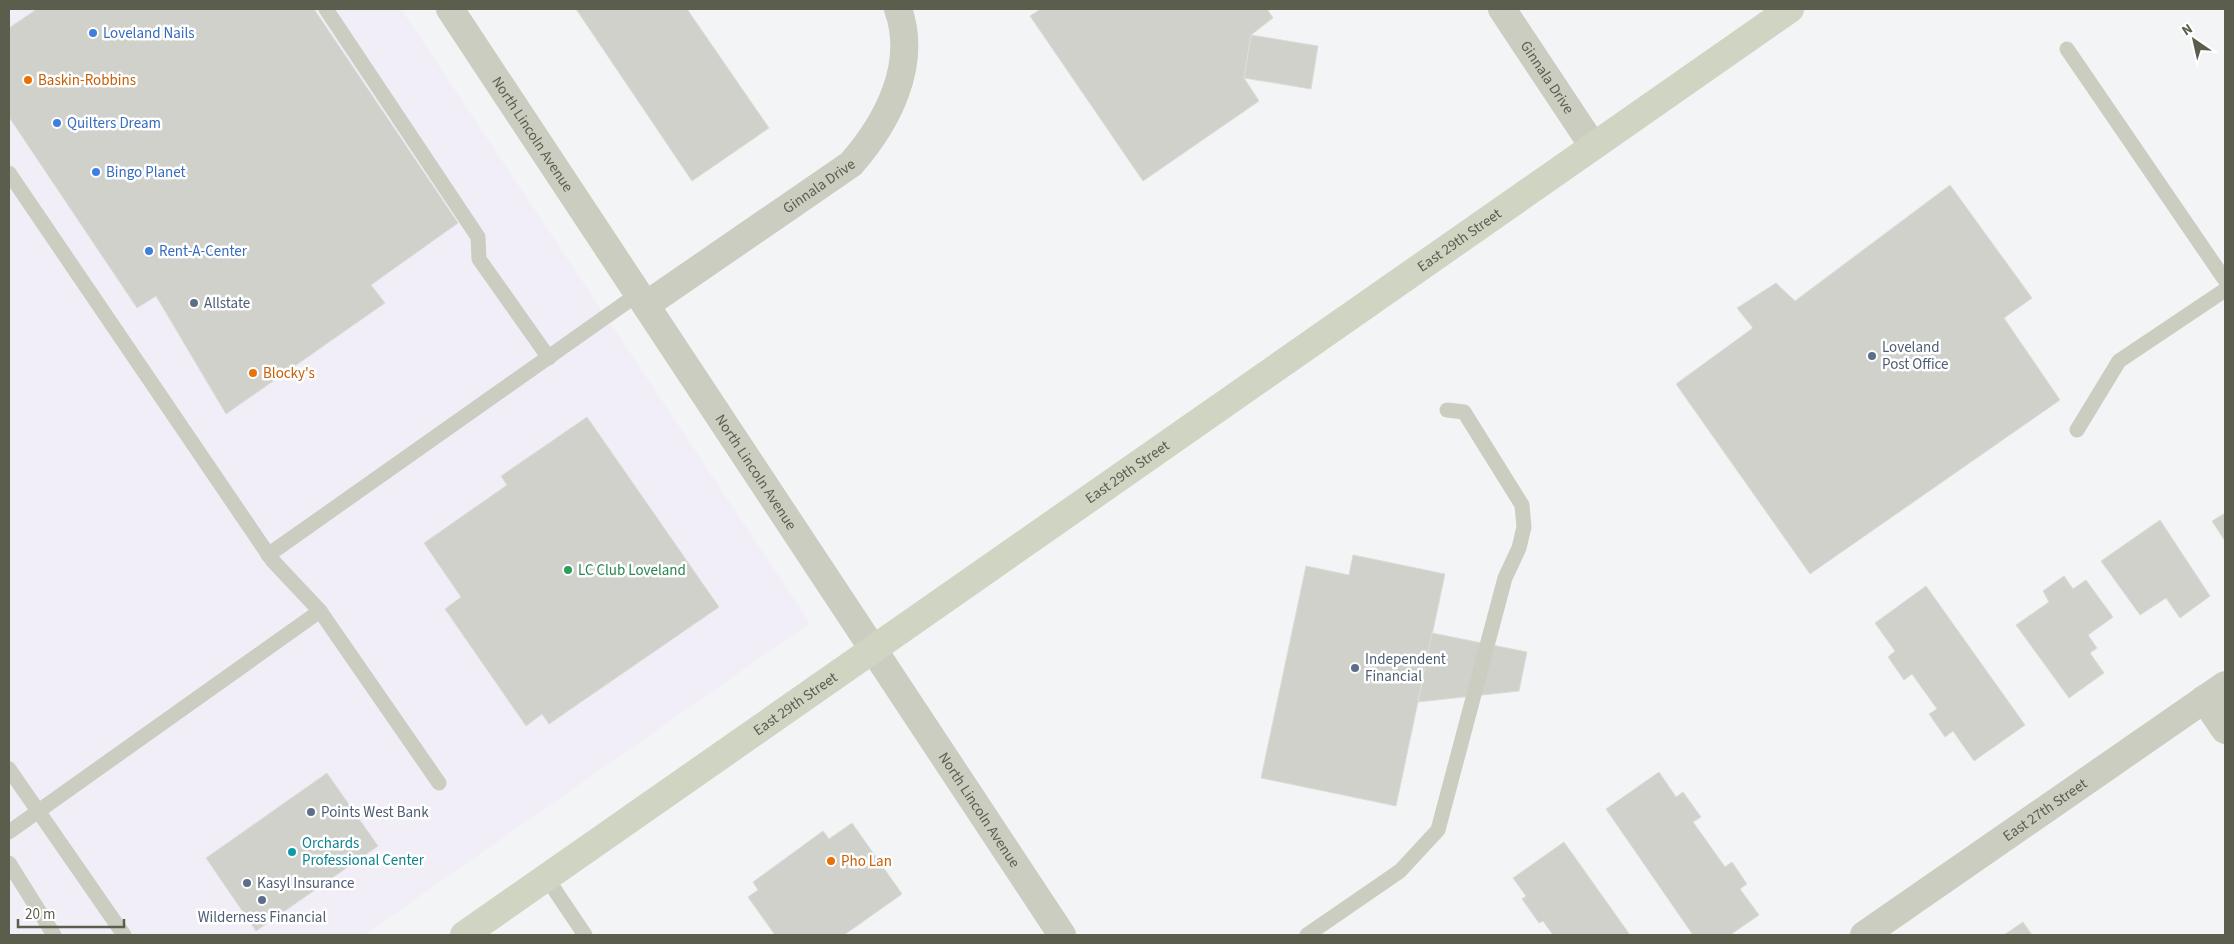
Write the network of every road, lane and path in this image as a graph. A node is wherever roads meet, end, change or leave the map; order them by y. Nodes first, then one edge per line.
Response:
1 (326, 9) edge
2 (450, 9) edge
3 (898, 9) edge
4 (1502, 9) edge
5 (1790, 9) edge
6 (2067, 49) dead end
7 (1593, 146) junction
8 (9, 173) edge
9 (2225, 280) edge
10 (2225, 290) edge
11 (642, 300) junction
12 (549, 358) junction
13 (1447, 410) dead end
14 (2077, 430) dead end
15 (268, 556) junction
16 (320, 611) junction
17 (873, 649) junction
18 (2215, 692) edge
19 (2225, 730) edge
20 (9, 769) edge
21 (439, 783) dead end
22 (38, 811) junction
23 (9, 832) edge
24 (9, 863) edge
25 (546, 877) junction
26 (54, 935) edge
27 (124, 935) edge
28 (464, 935) edge
29 (585, 935) edge
30 (1062, 935) edge
31 (1307, 935) edge
32 (1864, 935) edge

1 - 12 lane
2 - 11 street, North Lincoln Avenue
3 - 11 street, Ginnala Drive
4 - 7 street, Ginnala Drive
5 - 7 main road, East 29th Street
6 - 9 lane
7 - 17 main road, East 29th Street
8 - 15 lane
10 - 14 lane
11 - 12 lane
11 - 17 street, North Lincoln Avenue
12 - 15 lane
13 - 31 lane
15 - 16 lane
16 - 21 lane
16 - 22 lane
17 - 25 main road, East 29th Street
17 - 30 street, North Lincoln Avenue
18 - 19 street
18 - 32 street, East 27th Street
20 - 22 lane
22 - 23 lane
22 - 27 lane
24 - 26 lane
25 - 28 main road, East 29th Street
25 - 29 lane

